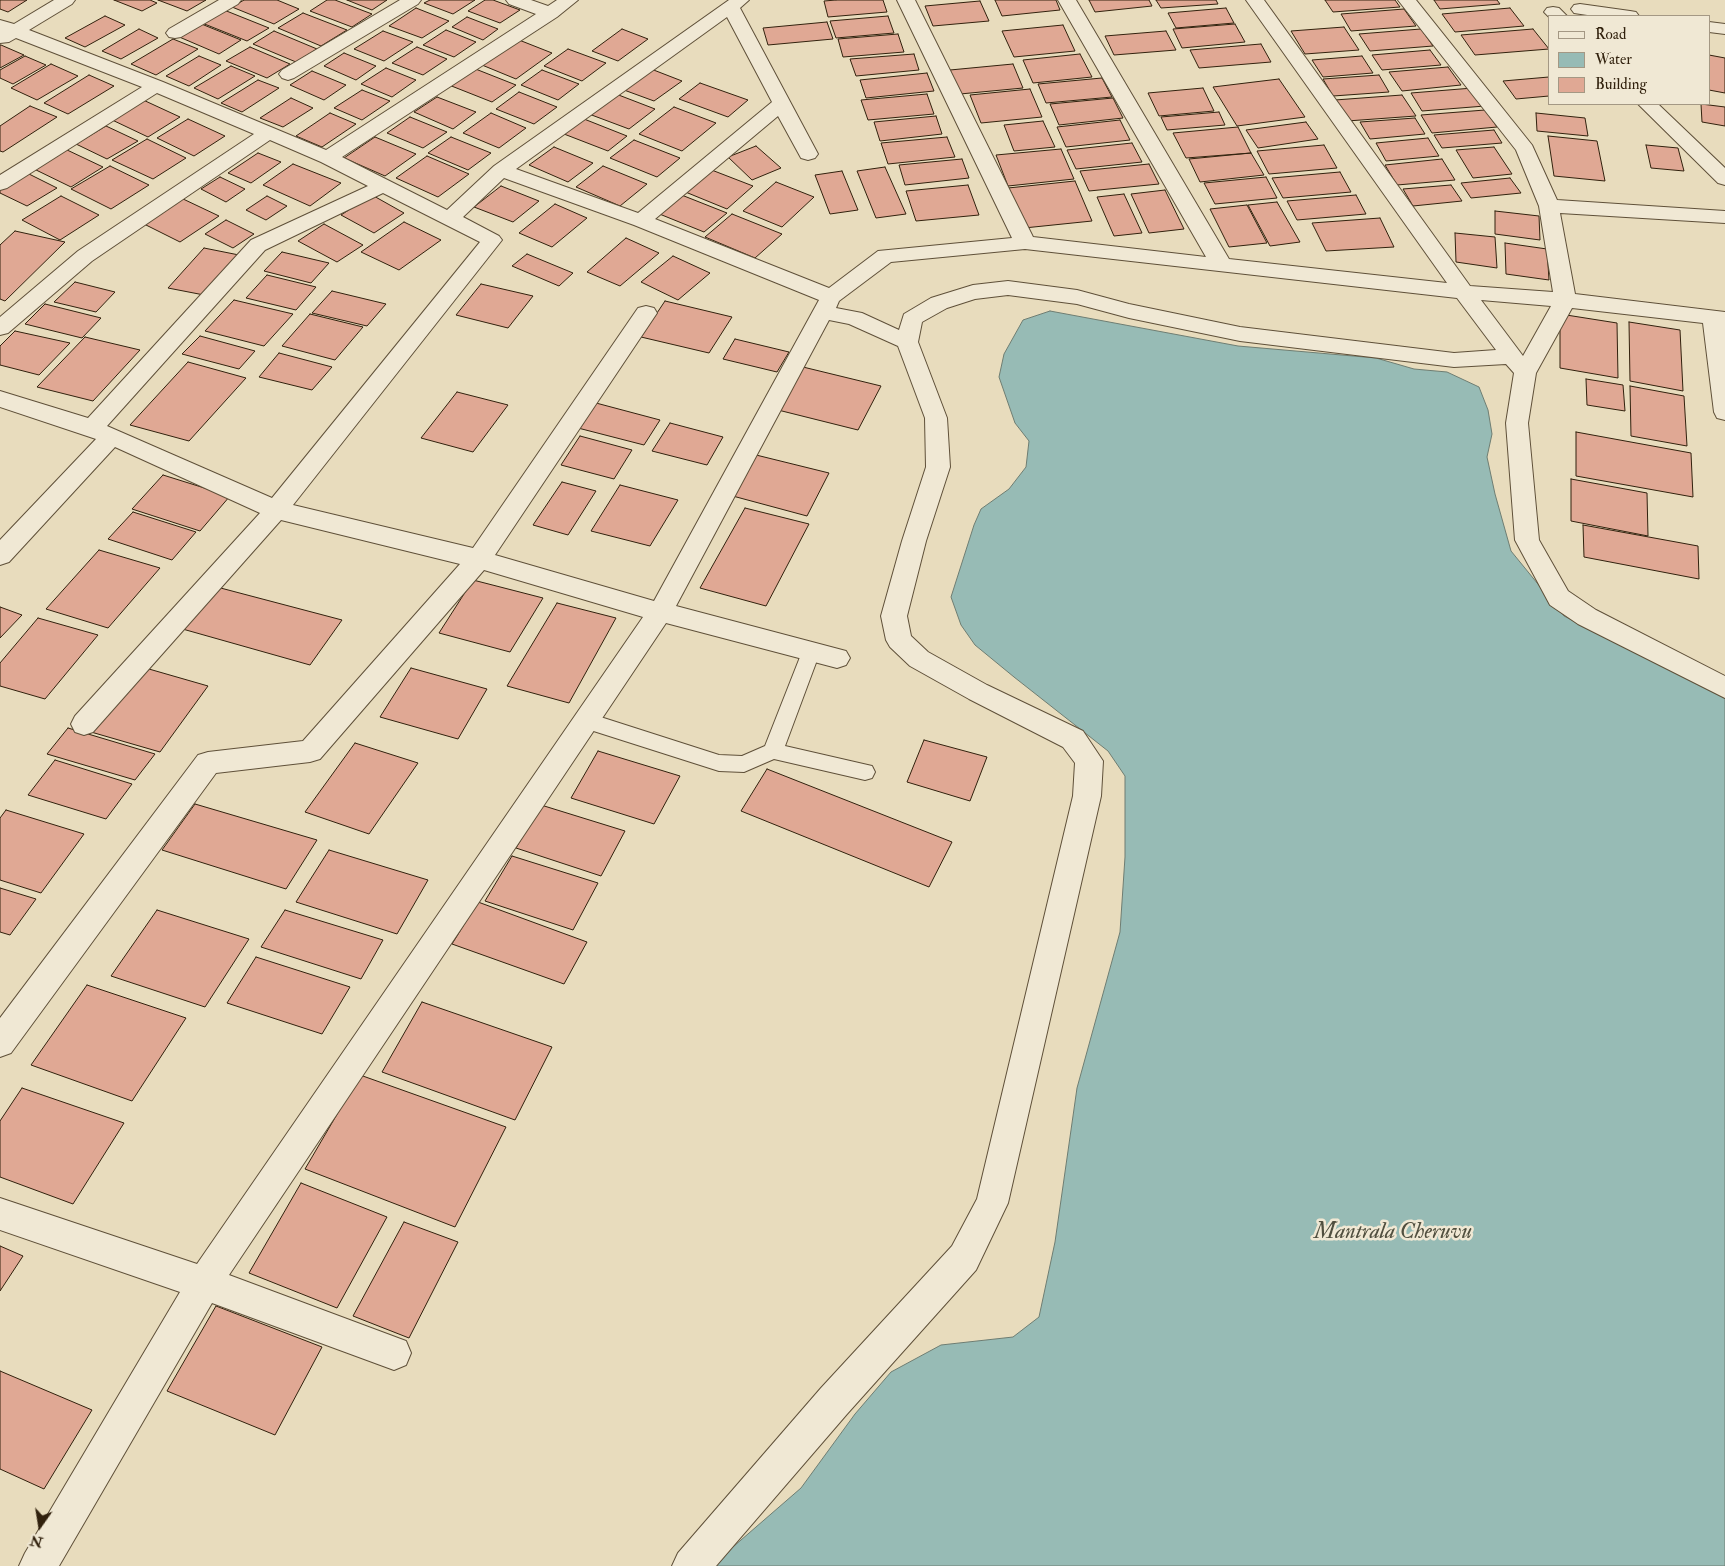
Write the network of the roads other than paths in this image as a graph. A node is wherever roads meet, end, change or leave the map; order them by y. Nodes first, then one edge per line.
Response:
1 (66, 0) edge
2 (232, 0) edge
3 (412, 0) edge
4 (515, 0) edge
5 (569, 0) edge
6 (906, 0) edge
7 (1067, 0) edge
8 (1256, 0) edge
9 (1407, 0) edge
10 (1638, 0) edge
11 (735, 3) edge
12 (1580, 9) dead end
13 (551, 13) junction
14 (1623, 15) edge
15 (1640, 15) edge
16 (1710, 27) edge
17 (1725, 29) edge
18 (5, 32) edge
19 (175, 33) dead end
20 (288, 74) dead end
21 (156, 86) junction
22 (781, 104) junction
23 (1654, 107) edge
24 (268, 133) junction
25 (808, 154) dead end
26 (328, 158) junction
27 (501, 170) junction
28 (1725, 179) edge
29 (0, 184) edge
30 (383, 186) junction
31 (1549, 206) junction
32 (1725, 217) edge
33 (449, 218) junction
34 (641, 221) junction
35 (1025, 243) junction
36 (1221, 264) junction
37 (1464, 292) junction
38 (1565, 300) junction
39 (827, 304) junction
40 (646, 313) dead end
41 (1719, 319) edge
42 (0, 328) edge
43 (907, 342) junction
44 (1519, 365) junction
45 (0, 398) edge
46 (1725, 412) edge
47 (102, 432) junction
48 (276, 510) junction
49 (0, 556) edge
50 (479, 559) junction
51 (660, 612) junction
52 (811, 652) junction
53 (837, 658) dead end
54 (1725, 688) edge
55 (588, 720) junction
56 (84, 724) dead end
57 (773, 752) junction
58 (865, 772) dead end
59 (0, 1042) edge
60 (0, 1214) edge
61 (204, 1283) junction
62 (394, 1353) dead end
63 (38, 1566) edge
64 (691, 1566) edge

1 - 18 street
2 - 19 street
3 - 20 street
4 - 13 street
5 - 13 street
6 - 35 street
7 - 36 street
8 - 37 street
9 - 31 street
10 - 15 street
11 - 22 street
11 - 27 street
12 - 14 street
13 - 26 street
16 - 17 street
18 - 21 street
21 - 24 street
21 - 29 street
22 - 25 street
22 - 34 street
23 - 28 street
24 - 26 street
24 - 42 street
26 - 30 street
27 - 33 street
27 - 34 street
30 - 33 street
30 - 47 street
31 - 32 street
31 - 38 street
33 - 48 street
34 - 39 street
35 - 36 street
35 - 39 street
36 - 37 street
37 - 38 street
37 - 44 street
38 - 41 street
38 - 44 street
39 - 43 street
39 - 51 street
40 - 50 street
41 - 46 street
43 - 44 street
43 - 64 street
44 - 54 street
45 - 47 street
47 - 48 street
47 - 49 street
48 - 50 street
48 - 56 street
50 - 51 street
50 - 59 street
51 - 52 street
51 - 55 street
52 - 53 street
52 - 57 lane
55 - 57 lane
55 - 61 street
57 - 58 lane
60 - 61 street
61 - 62 street
61 - 63 street

